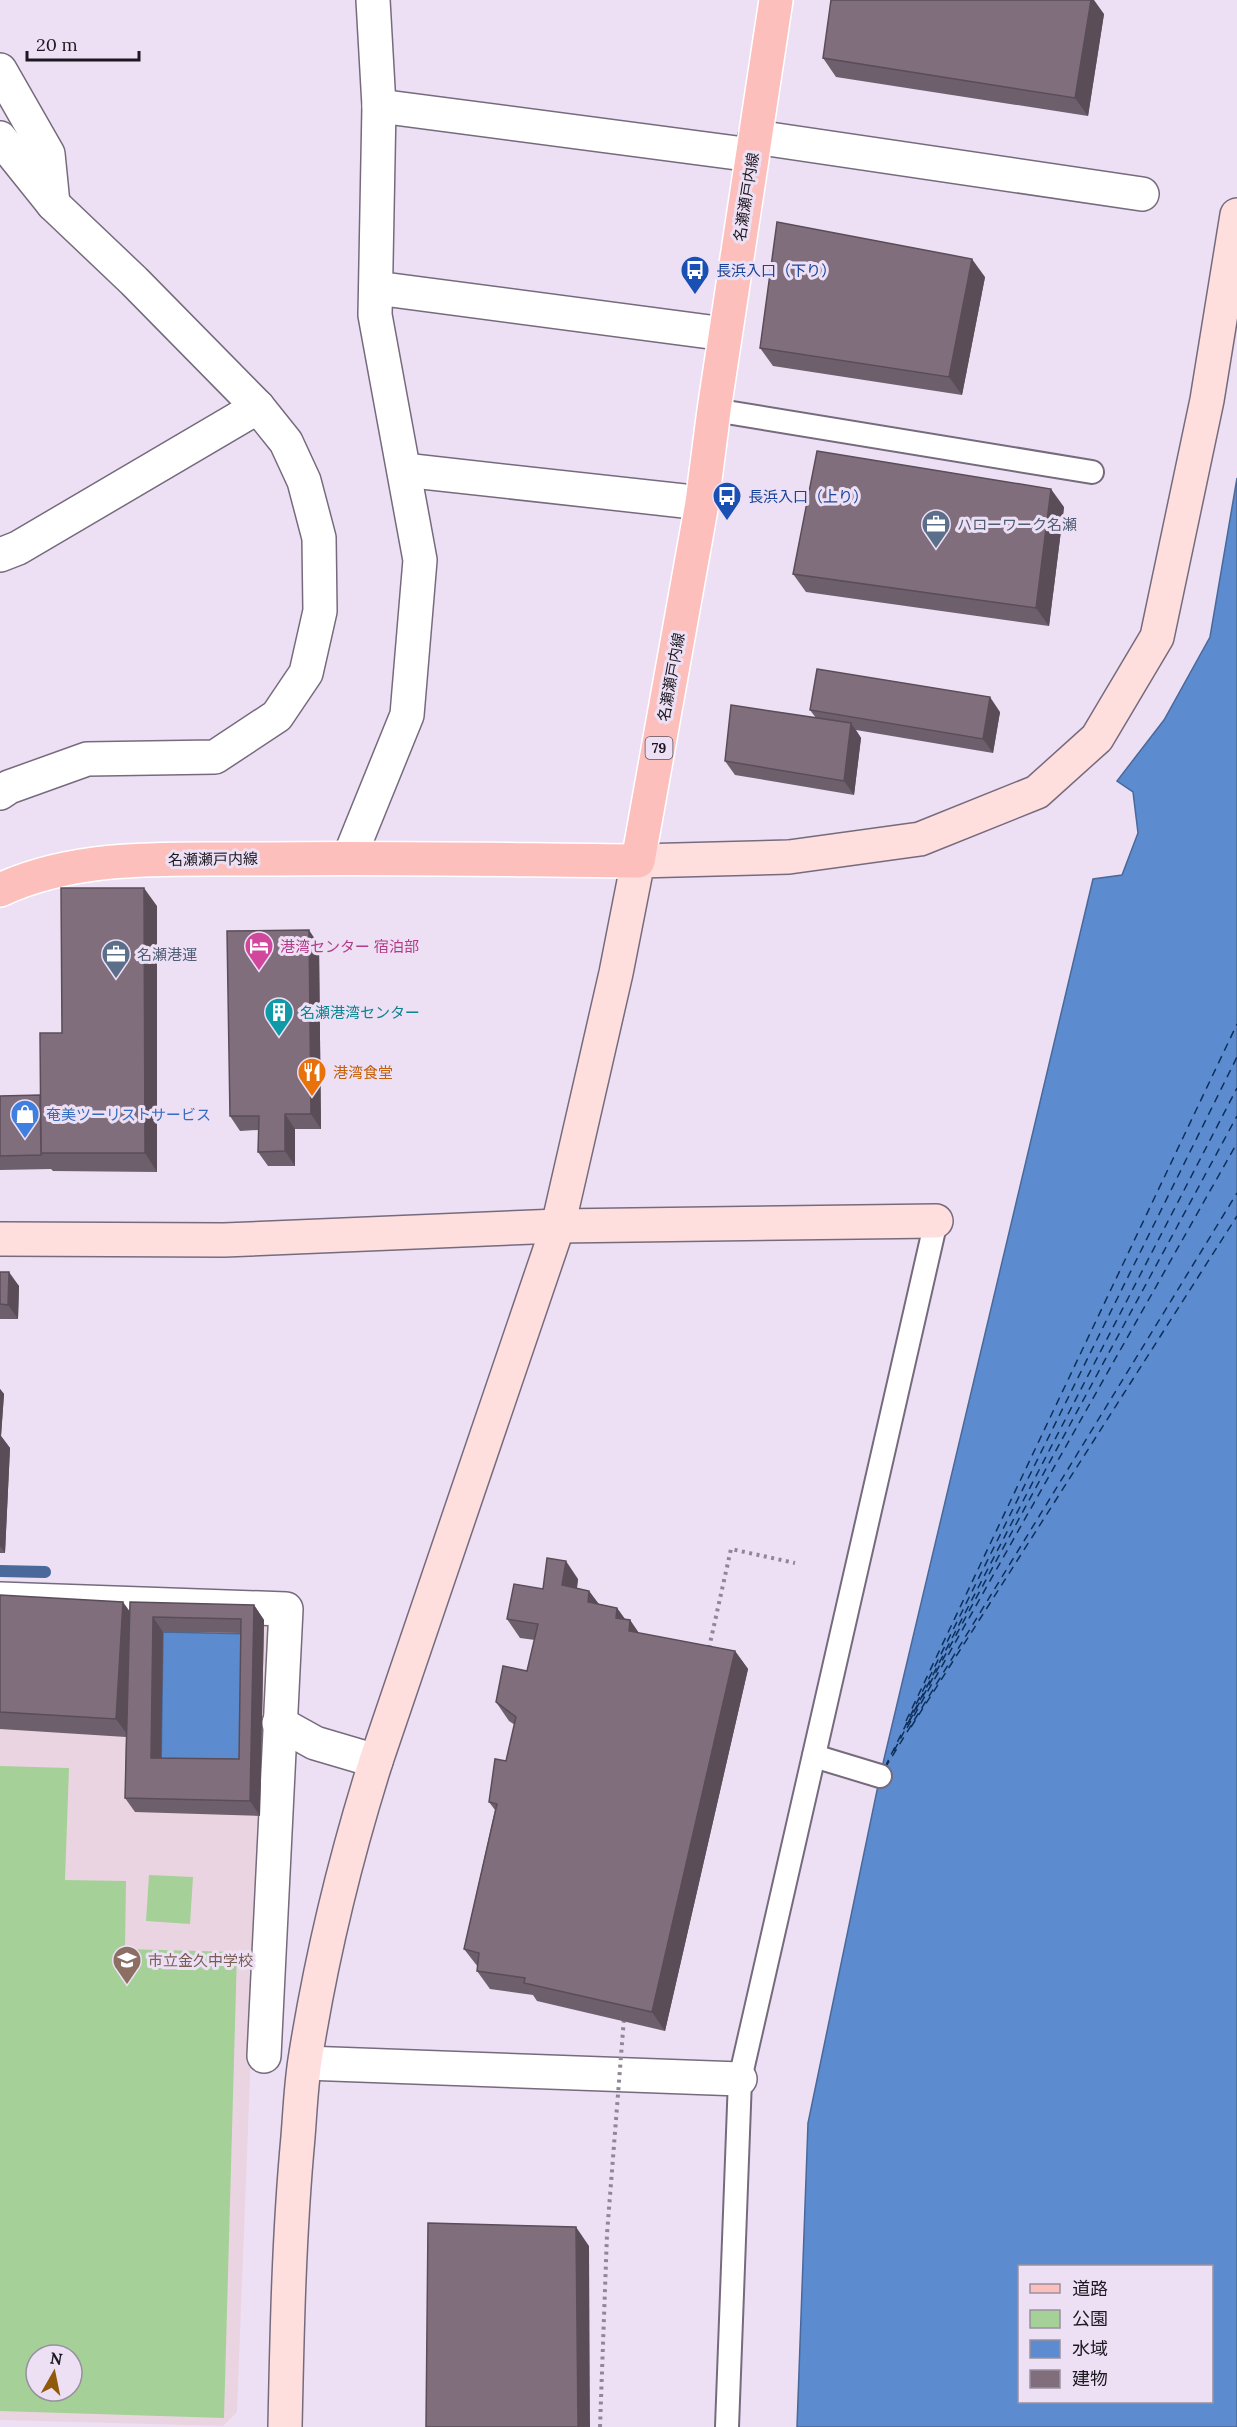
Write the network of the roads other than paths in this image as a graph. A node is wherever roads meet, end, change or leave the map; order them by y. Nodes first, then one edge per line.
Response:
1 (374, 0) edge
2 (776, 0) edge
3 (0, 70) edge
4 (379, 106) junction
5 (0, 138) edge
6 (754, 146) junction
7 (1142, 194) dead end
8 (53, 204) junction
9 (1237, 215) edge
10 (376, 288) junction
11 (725, 334) junction
12 (258, 407) junction
13 (714, 410) junction
14 (404, 471) junction
15 (1092, 472) dead end
16 (702, 503) junction
17 (0, 555) edge
18 (0, 793) edge
19 (349, 858) junction
20 (638, 861) junction
21 (0, 890) edge
22 (936, 1221) joint
23 (558, 1226) junction
24 (0, 1239) edge
25 (0, 1599) edge
26 (279, 1723) junction
27 (814, 1756) junction
28 (376, 1761) junction
29 (880, 1776) dead end
30 (264, 2056) dead end
31 (305, 2063) junction
32 (740, 2079) junction
33 (285, 2427) edge
34 (727, 2427) edge

1 - 4 street
2 - 6 main road, 名瀬瀬戸内線 / 79
3 - 8 street
4 - 6 street
4 - 10 street
5 - 8 street
6 - 7 street
6 - 11 main road, 名瀬瀬戸内線 / 79
8 - 12 street
9 - 20 street
10 - 11 street
10 - 14 street
11 - 13 main road, 名瀬瀬戸内線 / 79
12 - 17 street
12 - 18 street
13 - 15 lane
13 - 16 main road, 名瀬瀬戸内線 / 79
14 - 16 street
14 - 19 street
16 - 20 main road, 名瀬瀬戸内線 / 79
19 - 20 main road, 名瀬瀬戸内線
19 - 21 main road, 名瀬瀬戸内線
20 - 23 street
22 - 23 street
22 - 27 lane
23 - 24 street
23 - 28 street
25 - 26 street
26 - 28 street
26 - 30 street
27 - 29 lane
27 - 32 lane
28 - 31 street
31 - 32 street
31 - 33 street
32 - 34 lane

